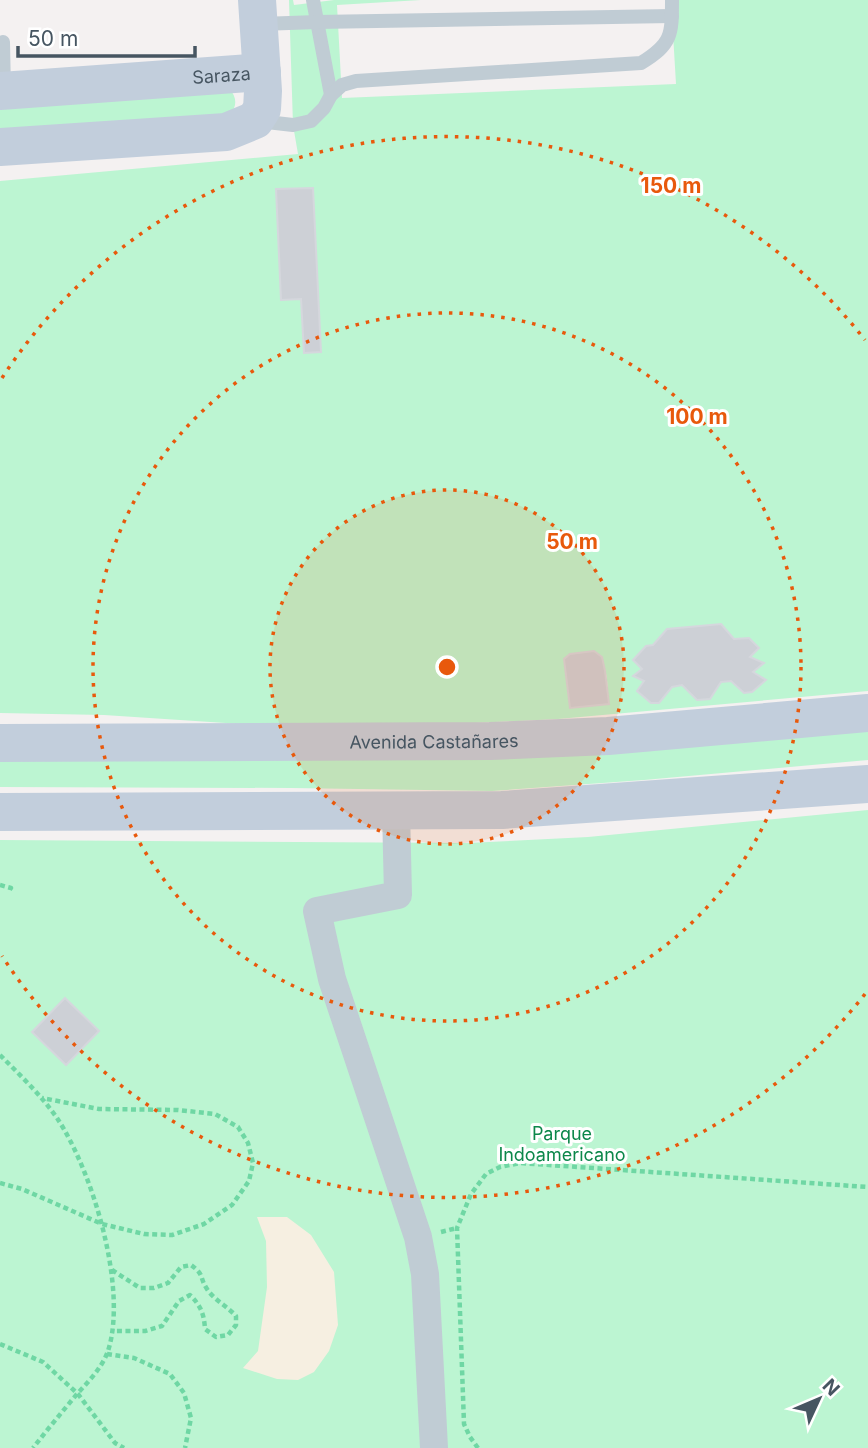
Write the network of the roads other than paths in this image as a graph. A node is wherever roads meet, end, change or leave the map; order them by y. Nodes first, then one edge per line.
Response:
1 (313, 0) edge
2 (672, 0) edge
3 (258, 12) edge
4 (672, 16) junction
5 (317, 22) junction
6 (3, 42) dead end
7 (262, 72) junction
8 (2, 91) edge
9 (331, 95) junction
10 (240, 126) junction
11 (0, 147) edge
12 (868, 713) edge
13 (0, 743) edge
14 (868, 784) edge
15 (396, 810) junction
16 (0, 812) edge
17 (434, 1448) edge

1 - 5 lane
2 - 4 lane
3 - 5 lane
3 - 7 main road
4 - 5 lane
4 - 9 lane
5 - 9 lane
6 - 8 lane
7 - 8 main road, Saraza
7 - 10 main road, Saraza
9 - 10 lane
10 - 11 main road
12 - 13 main road, Avenida Castañares
14 - 15 main road
15 - 16 main road
15 - 17 street

